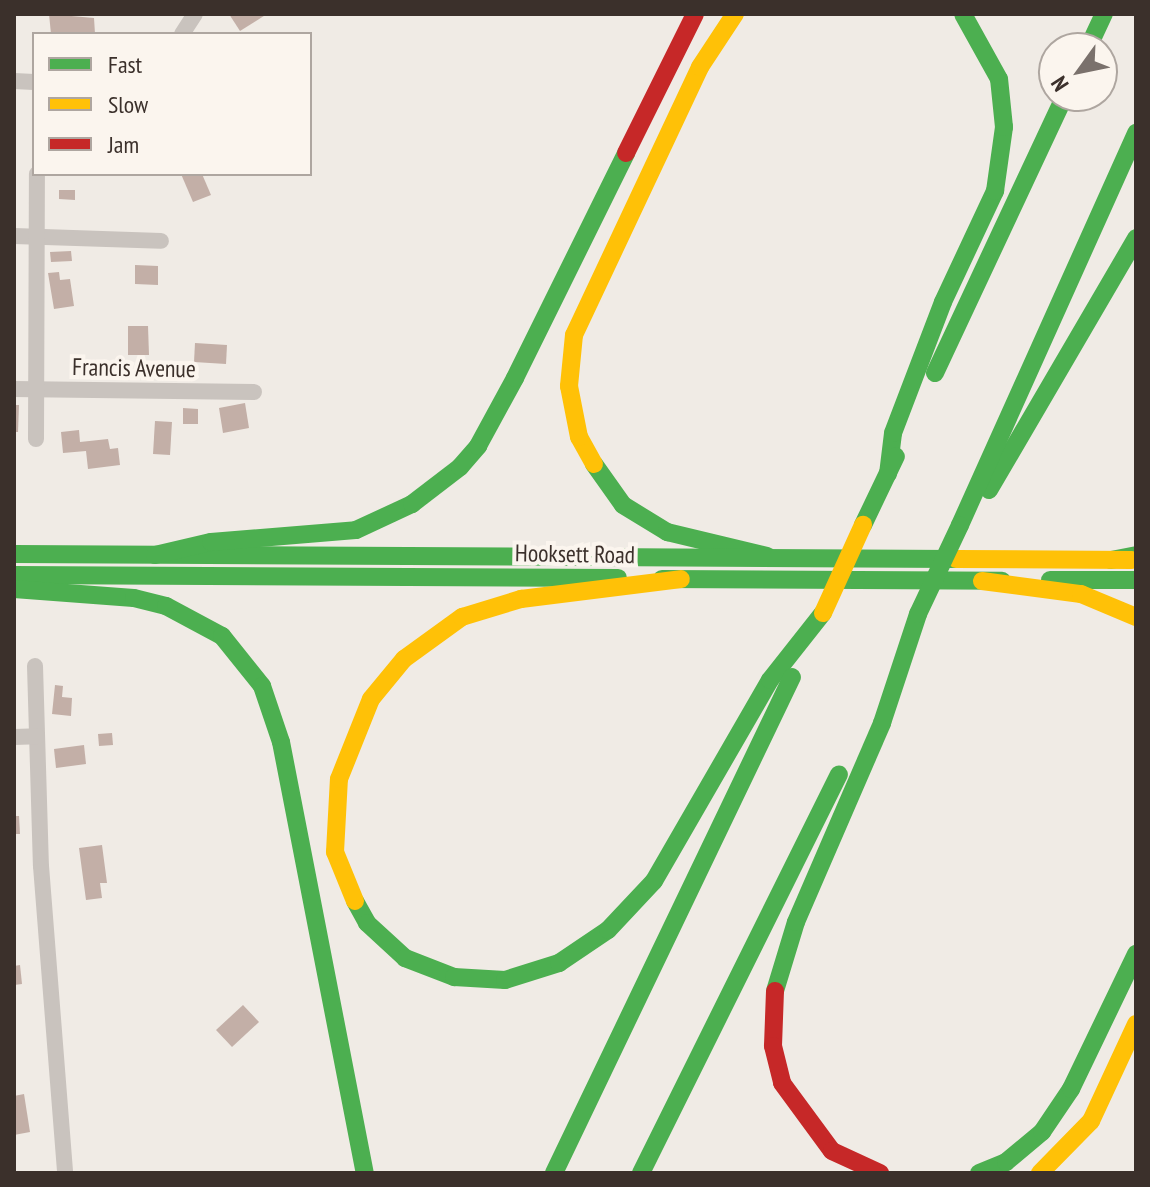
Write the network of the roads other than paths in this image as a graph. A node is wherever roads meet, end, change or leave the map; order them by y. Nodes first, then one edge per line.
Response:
1 (195, 14) edge
2 (695, 14) edge
3 (735, 14) edge
4 (963, 14) edge
5 (183, 32) edge
6 (1058, 112) edge
7 (1136, 133) edge
8 (37, 176) edge
9 (14, 236) edge
10 (35, 236) junction
11 (1136, 238) edge
12 (161, 241) dead end
13 (14, 389) edge
14 (34, 389) junction
15 (254, 392) dead end
16 (36, 439) dead end
17 (888, 474) junction
18 (960, 525) junction
19 (14, 554) edge
20 (155, 555) junction
21 (767, 556) junction
22 (1136, 558) edge
23 (14, 575) edge
24 (681, 579) junction
25 (1136, 580) edge
26 (982, 581) junction
27 (14, 589) edge
28 (823, 613) junction
29 (918, 614) junction
30 (1136, 617) edge
31 (35, 666) dead end
32 (37, 736) junction
33 (14, 737) edge
34 (1136, 954) edge
35 (1136, 1024) edge
36 (65, 1173) edge
37 (365, 1173) edge
38 (554, 1173) edge
39 (641, 1173) edge
40 (880, 1173) edge
41 (979, 1173) edge
42 (1040, 1173) edge

1 - 5 street
2 - 20 main road
3 - 21 main road
4 - 17 main road
6 - 17 main road
7 - 18 main road
8 - 10 street
9 - 10 street
10 - 12 street
10 - 14 street
11 - 18 main road
13 - 14 street, Francis Avenue
14 - 15 street, Francis Avenue
14 - 16 street
17 - 28 main road, bridge
18 - 29 main road, bridge
19 - 20 main road, Hooksett Road
20 - 21 main road, Hooksett Road
21 - 22 main road, Hooksett Road
23 - 24 main road, Hooksett Road
24 - 26 main road, Hooksett Road
24 - 28 main road
25 - 26 main road, Hooksett Road
26 - 30 main road
27 - 37 main road
28 - 38 main road
29 - 39 main road
29 - 40 main road
31 - 32 street
32 - 33 street
32 - 36 street
34 - 41 main road
35 - 42 main road

